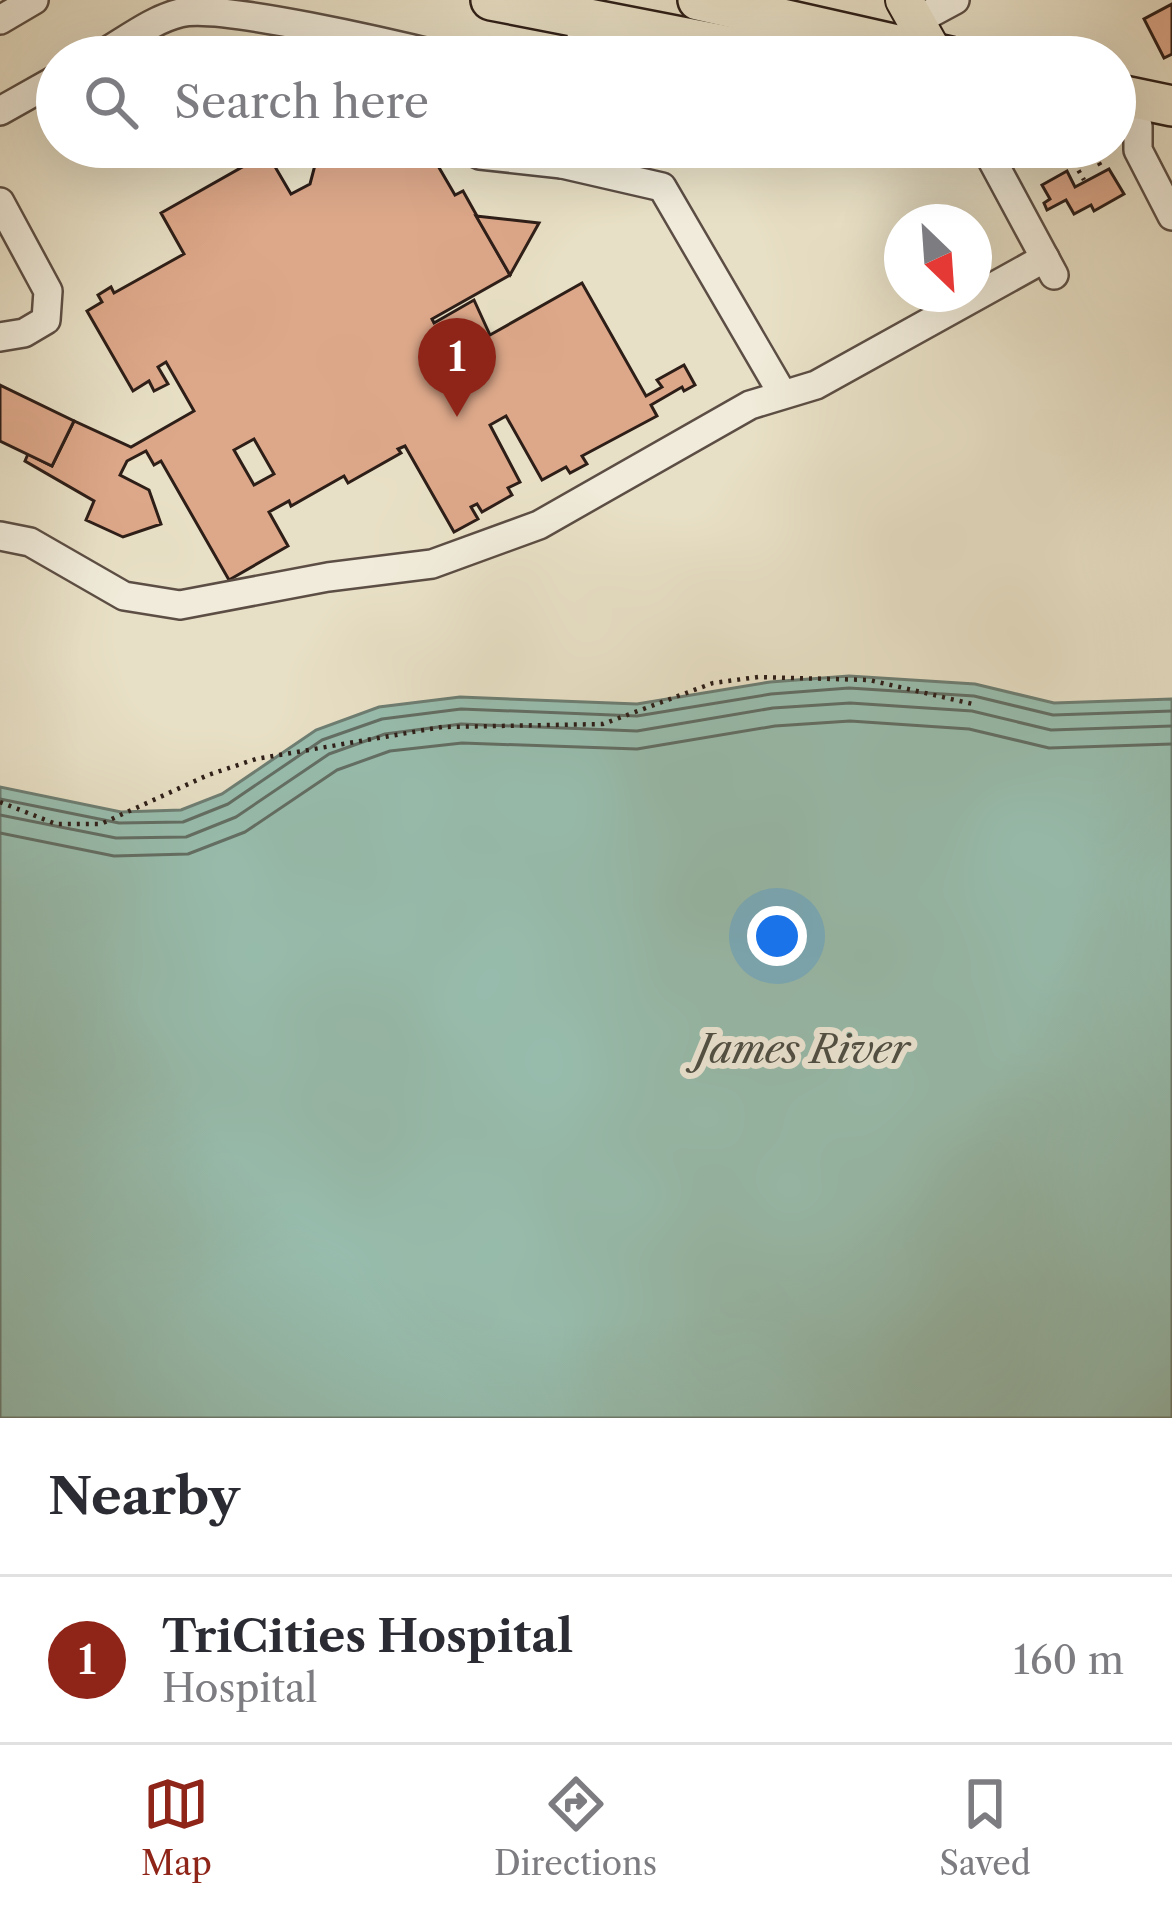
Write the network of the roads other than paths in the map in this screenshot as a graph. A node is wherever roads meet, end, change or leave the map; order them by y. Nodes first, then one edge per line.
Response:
1 (34, 0) edge
2 (490, 0) edge
3 (955, 0) edge
4 (714, 2) edge
5 (0, 20) edge
6 (576, 26) edge
7 (137, 36) edge
8 (340, 36) edge
9 (643, 36) edge
10 (916, 36) edge
11 (929, 36) edge
12 (36, 91) edge
13 (0, 111) edge
14 (1149, 122) edge
15 (603, 168) edge
16 (997, 168) edge
17 (0, 202) edge
18 (1172, 216) edge
19 (0, 337) edge
20 (782, 393) junction
21 (0, 536) edge

1 - 5 street
2 - 6 highway
3 - 11 street
4 - 10 highway
6 - 9 highway
7 - 8 street
12 - 13 street
14 - 18 street
15 - 20 street
16 - 20 street
17 - 19 street
20 - 21 street

